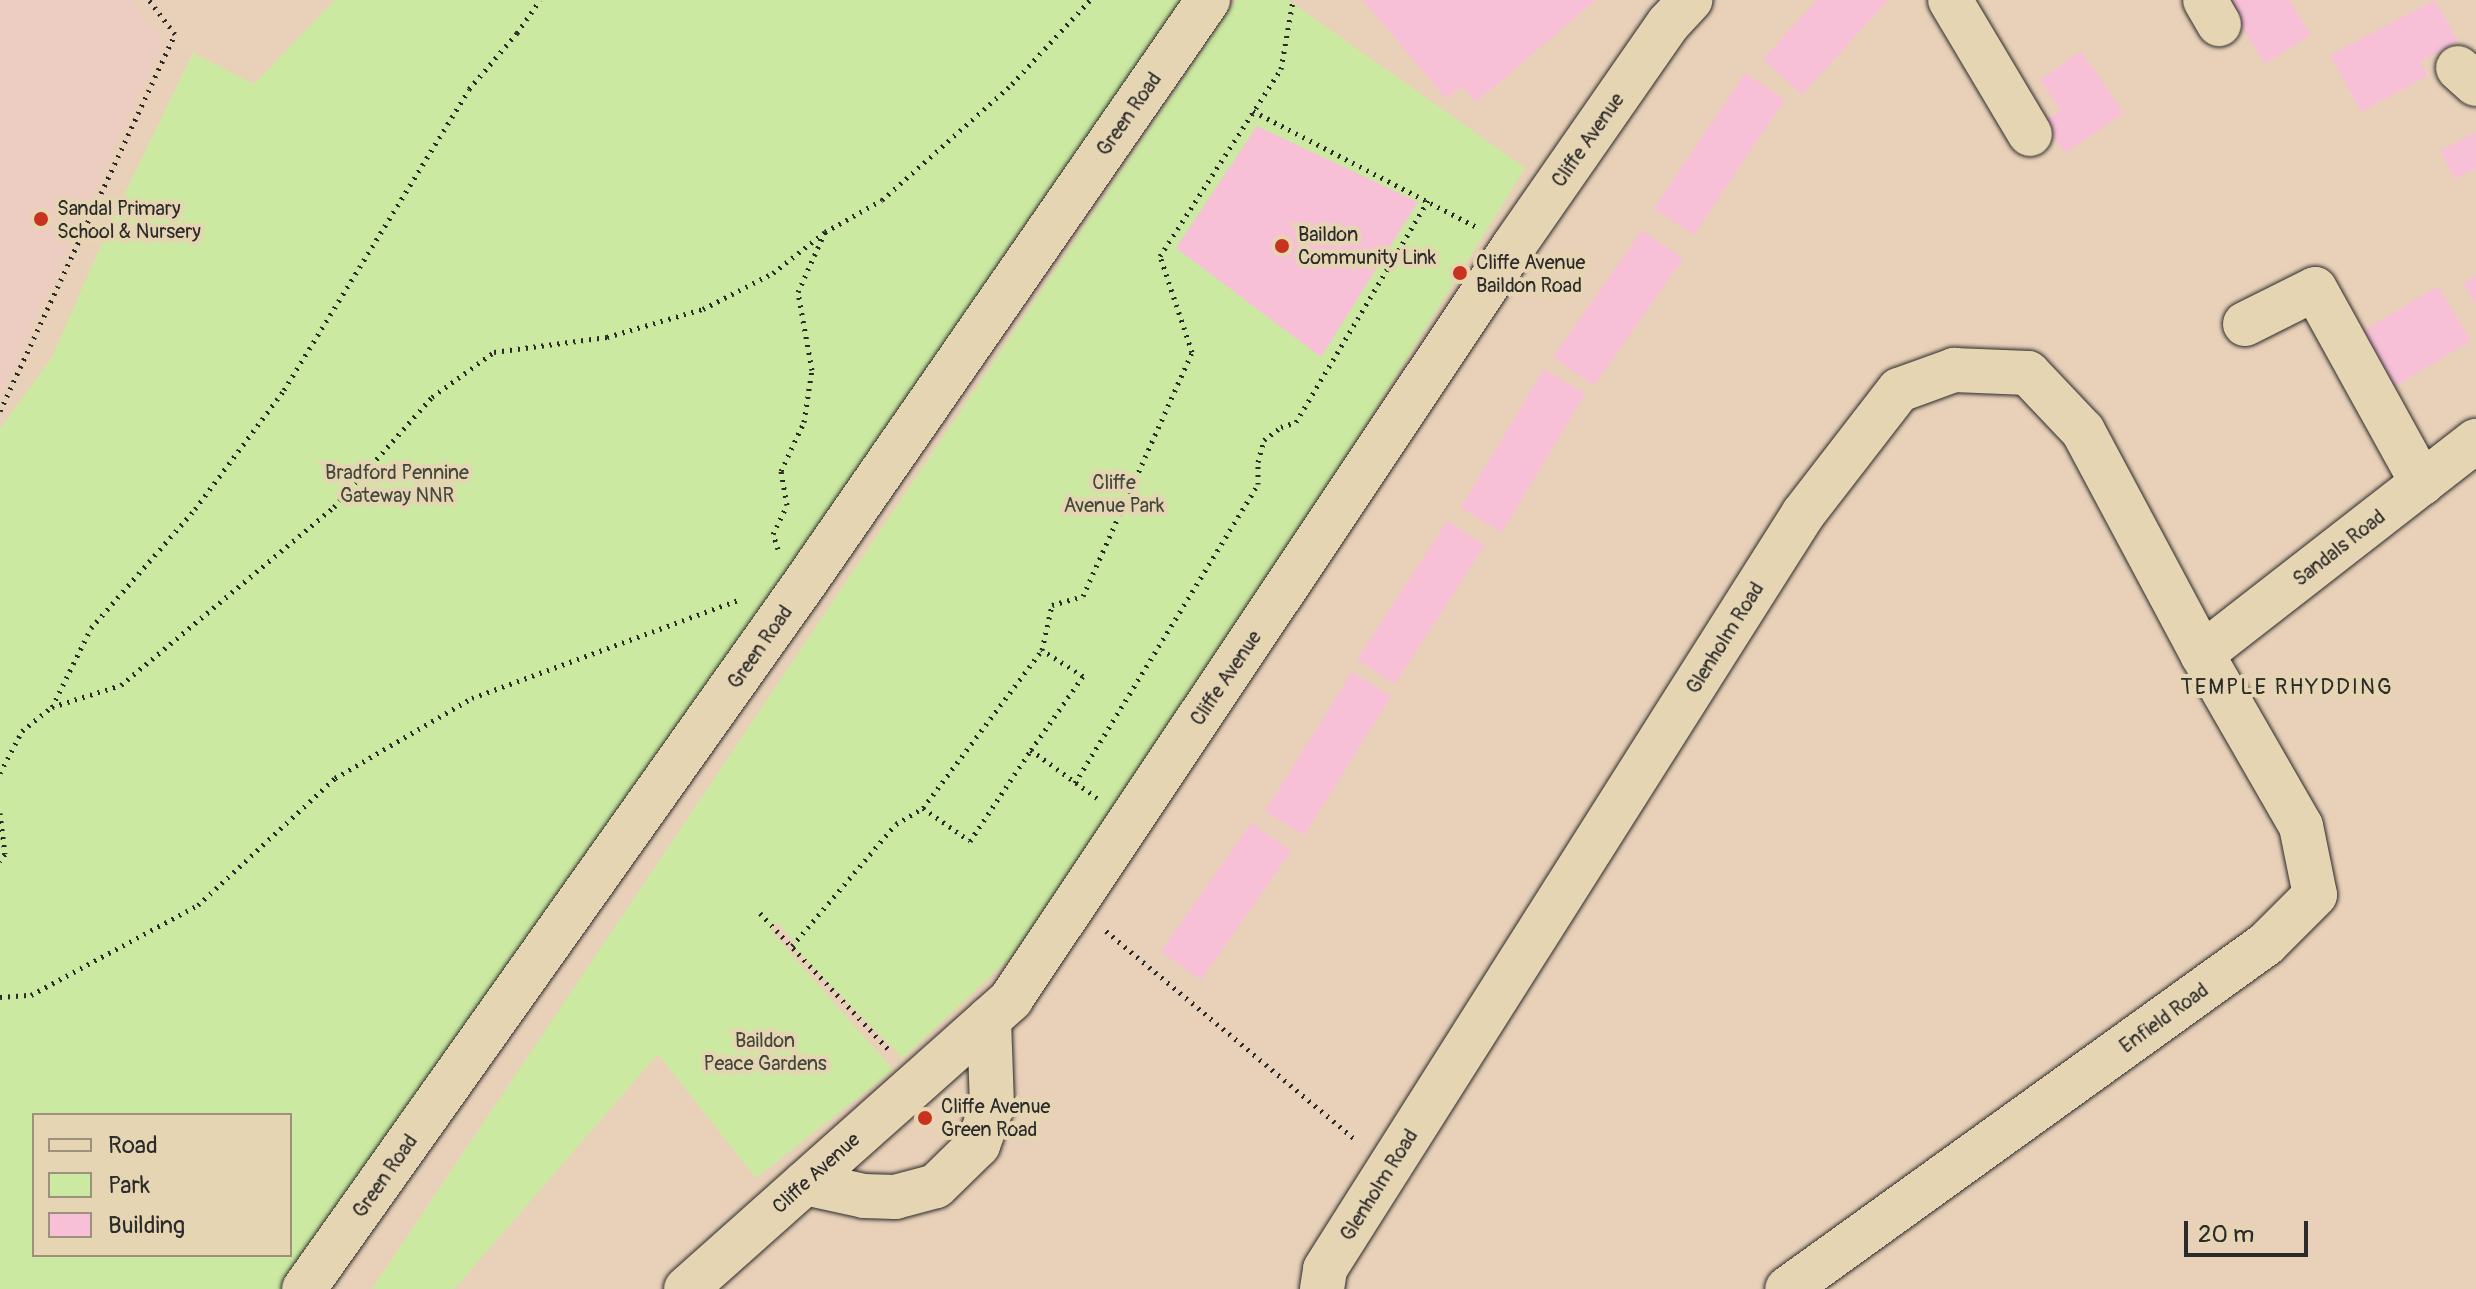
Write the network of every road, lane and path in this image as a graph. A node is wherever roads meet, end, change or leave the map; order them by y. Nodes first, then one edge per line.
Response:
1 (149, 0) edge
2 (540, 0) edge
3 (1090, 0) edge
4 (1208, 0) edge
5 (1293, 0) edge
6 (1690, 0) edge
7 (1950, 0) edge
8 (1253, 111) junction
9 (2030, 134) dead end
10 (1429, 199) junction
11 (825, 232) junction
12 (1513, 247) junction
13 (2245, 324) dead end
14 (0, 411) edge
15 (2476, 441) edge
16 (2422, 483) junction
17 (802, 587) junction
18 (1042, 650) junction
19 (2202, 654) junction
20 (52, 707) junction
21 (1031, 750) junction
22 (0, 773) edge
23 (1075, 783) junction
24 (923, 808) junction
25 (0, 813) edge
26 (1131, 821) junction
27 (0, 861) edge
28 (1074, 905) junction
29 (760, 913) dead end
30 (792, 946) junction
31 (0, 997) edge
32 (989, 1019) junction
33 (919, 1082) junction
34 (1390, 1168) junction
35 (805, 1183) junction
36 (304, 1289) edge
37 (686, 1289) edge
38 (1322, 1289) edge
39 (1787, 1289) edge

1 - 14 path
2 - 20 path
3 - 11 path
4 - 17 street, Green Road
5 - 8 path
6 - 12 street, Cliffe Avenue
7 - 9 street
8 - 10 path
8 - 18 path
10 - 12 path
10 - 23 path
11 - 17 path
11 - 20 path
12 - 26 street, Cliffe Avenue
13 - 16 street
15 - 16 street, Sandals Road
16 - 19 street, Sandals Road
17 - 31 path
17 - 36 street, Green Road
18 - 21 path
18 - 24 path
19 - 34 street, Glenholm Road
19 - 39 street, Enfield Road
20 - 22 path
21 - 23 path
21 - 24 path
23 - 26 path
24 - 30 path
25 - 27 path
26 - 28 street, Cliffe Avenue
28 - 32 street, Cliffe Avenue
28 - 34 path
29 - 30 path
30 - 33 path
32 - 33 street, Cliffe Avenue
32 - 35 street
33 - 35 street, Cliffe Avenue
34 - 38 street, Glenholm Road
35 - 37 street, Cliffe Avenue

